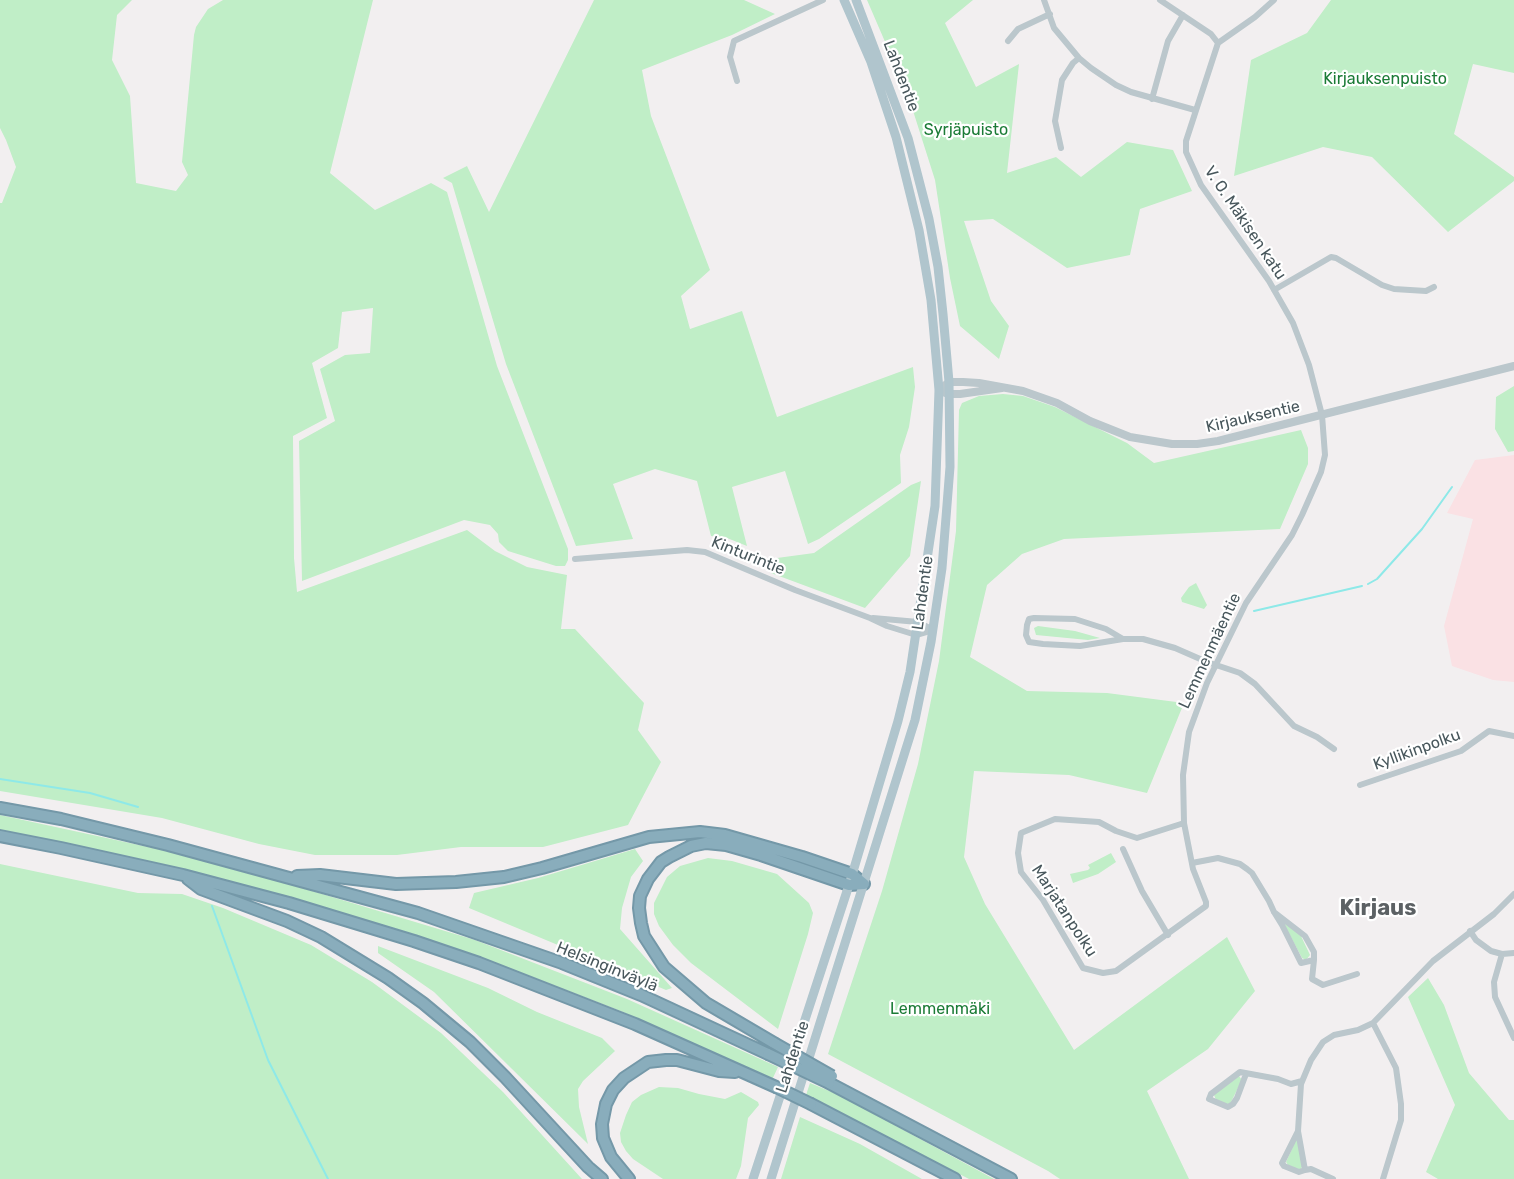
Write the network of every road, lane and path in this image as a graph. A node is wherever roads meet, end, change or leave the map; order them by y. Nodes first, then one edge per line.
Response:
1 (823, 0) edge
2 (844, 0) edge
3 (856, 0) edge
4 (1044, 0) edge
5 (1160, 0) edge
6 (1274, 0) edge
7 (1050, 14) junction
8 (1183, 15) junction
9 (1008, 41) dead end
10 (1218, 43) junction
11 (1079, 58) junction
12 (737, 81) dead end
13 (1152, 99) junction
14 (1195, 110) junction
15 (1061, 148) dead end
16 (1434, 287) dead end
17 (1274, 290) junction
18 (1514, 366) edge
19 (949, 382) junction
20 (1002, 388) junction
21 (944, 392) junction
22 (1322, 415) junction
23 (575, 559) dead end
24 (870, 618) junction
25 (918, 622) junction
26 (933, 630) junction
27 (916, 635) junction
28 (1123, 639) junction
29 (1215, 665) junction
30 (1514, 736) edge
31 (1334, 749) dead end
32 (1360, 785) dead end
33 (0, 808) edge
34 (1184, 823) junction
35 (0, 836) edge
36 (1123, 849) dead end
37 (1192, 863) junction
38 (183, 875) junction
39 (288, 876) junction
40 (850, 880) junction
41 (864, 884) junction
42 (1514, 894) edge
43 (1201, 912) joint
44 (1274, 912) junction
45 (1470, 931) junction
46 (1168, 935) junction
47 (1502, 954) junction
48 (1514, 954) edge
49 (1314, 960) junction
50 (1357, 974) dead end
51 (1372, 1023) junction
52 (1514, 1038) edge
53 (744, 1072) junction
54 (1246, 1074) junction
55 (831, 1080) junction
56 (1302, 1081) junction
57 (1298, 1131) junction
58 (1305, 1170) junction
59 (602, 1179) edge
60 (629, 1179) edge
61 (753, 1179) edge
62 (771, 1179) edge
63 (955, 1179) edge
64 (1011, 1179) edge
65 (1333, 1179) edge
66 (1383, 1179) edge

1 - 12 street
2 - 21 main road, Lahdentie
3 - 19 main road, Lahdentie
4 - 7 street
5 - 8 street
6 - 10 street
7 - 9 street
7 - 11 street
8 - 10 street
8 - 13 street
10 - 14 street, V. O. Mäkisen katu
11 - 13 street
11 - 15 street
13 - 14 street
14 - 17 street, V. O. Mäkisen katu
16 - 17 street
17 - 22 street, V. O. Mäkisen katu
18 - 22 street, Kirjauksentie
19 - 20 street, Kirjauksentie
19 - 21 main road, Lahdentie
20 - 21 street, Kirjauksentie
20 - 22 street, Kirjauksentie
21 - 25 main road, Lahdentie
21 - 26 main road, Lahdentie
22 - 29 street, Lemmenmäentie
23 - 24 street, Kinturintie
24 - 25 street, Kinturintie
24 - 27 street, Kinturintie
25 - 26 street, Kinturintie
25 - 27 main road, Lahdentie
26 - 27 street
26 - 41 main road, Lahdentie
27 - 40 main road, Lahdentie
28 - 28 street
28 - 29 street
29 - 31 street
29 - 34 street, Lemmenmäentie
30 - 32 street, Kyllikinpolku
33 - 39 highway, Helsinginväylä
34 - 37 street, Lemmenmäentie
34 - 46 street, Marjatanpolku
35 - 38 highway
36 - 46 street
37 - 43 street, Lemmenmäentie
37 - 44 street
38 - 53 highway
38 - 59 highway
39 - 40 highway
39 - 55 highway, Helsinginväylä, bridge
40 - 41 highway
40 - 55 highway, bridge
40 - 61 main road, Lahdentie
41 - 62 main road, Lahdentie
42 - 45 street
43 - 46 street, Marjatanpolku
44 - 49 street
44 - 49 street
45 - 47 street
45 - 51 street
47 - 48 street
47 - 52 street
49 - 50 street
51 - 56 street
51 - 66 street
53 - 60 highway
53 - 63 highway, bridge
54 - 54 street
54 - 56 street
55 - 64 highway, Helsinginväylä
56 - 57 street
57 - 58 street
57 - 58 street
58 - 65 street

